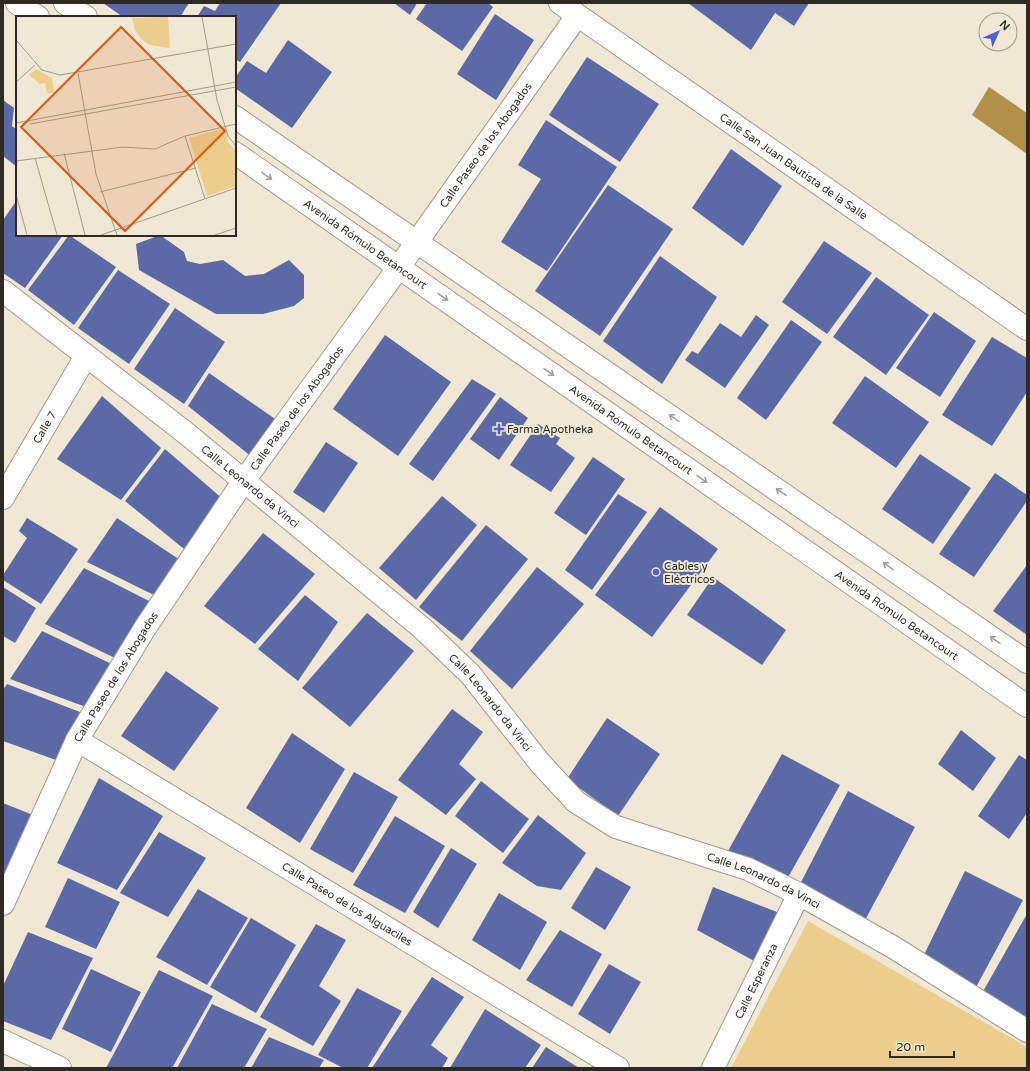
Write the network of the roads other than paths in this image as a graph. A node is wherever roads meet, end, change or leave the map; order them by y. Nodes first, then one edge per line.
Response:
1 (17, 3) edge
2 (65, 3) edge
3 (569, 9) edge
4 (36, 16) edge
5 (84, 16) edge
6 (236, 118) edge
7 (236, 154) edge
8 (417, 241) junction
9 (399, 267) junction
10 (3, 291) edge
11 (1027, 329) edge
12 (86, 356) junction
13 (243, 482) junction
14 (3, 498) edge
15 (1027, 662) edge
16 (1027, 706) edge
17 (77, 740) junction
18 (799, 894) junction
19 (3, 904) edge
20 (1027, 1031) edge
21 (3, 1041) edge
22 (60, 1068) edge
23 (618, 1068) edge
24 (713, 1068) edge

1 - 4 street
2 - 5 street
3 - 8 street, Calle Paseo de los Abogados
3 - 11 street, Calle San Juan Bautista de la Salle
6 - 8 street
7 -> 9 street, Avenida Rómulo Betancourt
8 - 9 street, Calle Paseo de los Abogados
15 -> 8 street
9 - 13 street, Calle Paseo de los Abogados
9 -> 16 street, Avenida Rómulo Betancourt
10 - 12 street, Calle Leonardo da Vinci
12 - 13 street, Calle Leonardo da Vinci
12 - 14 street, Calle 7
13 - 17 street, Calle Paseo de los Abogados
13 - 18 street, Calle Leonardo da Vinci
17 - 19 street, Calle Paseo de los Abogados
17 - 23 street, Calle Paseo de los Alguaciles
18 - 20 street, Calle Leonardo da Vinci
18 - 24 street, Calle Esperanza
21 - 22 street

